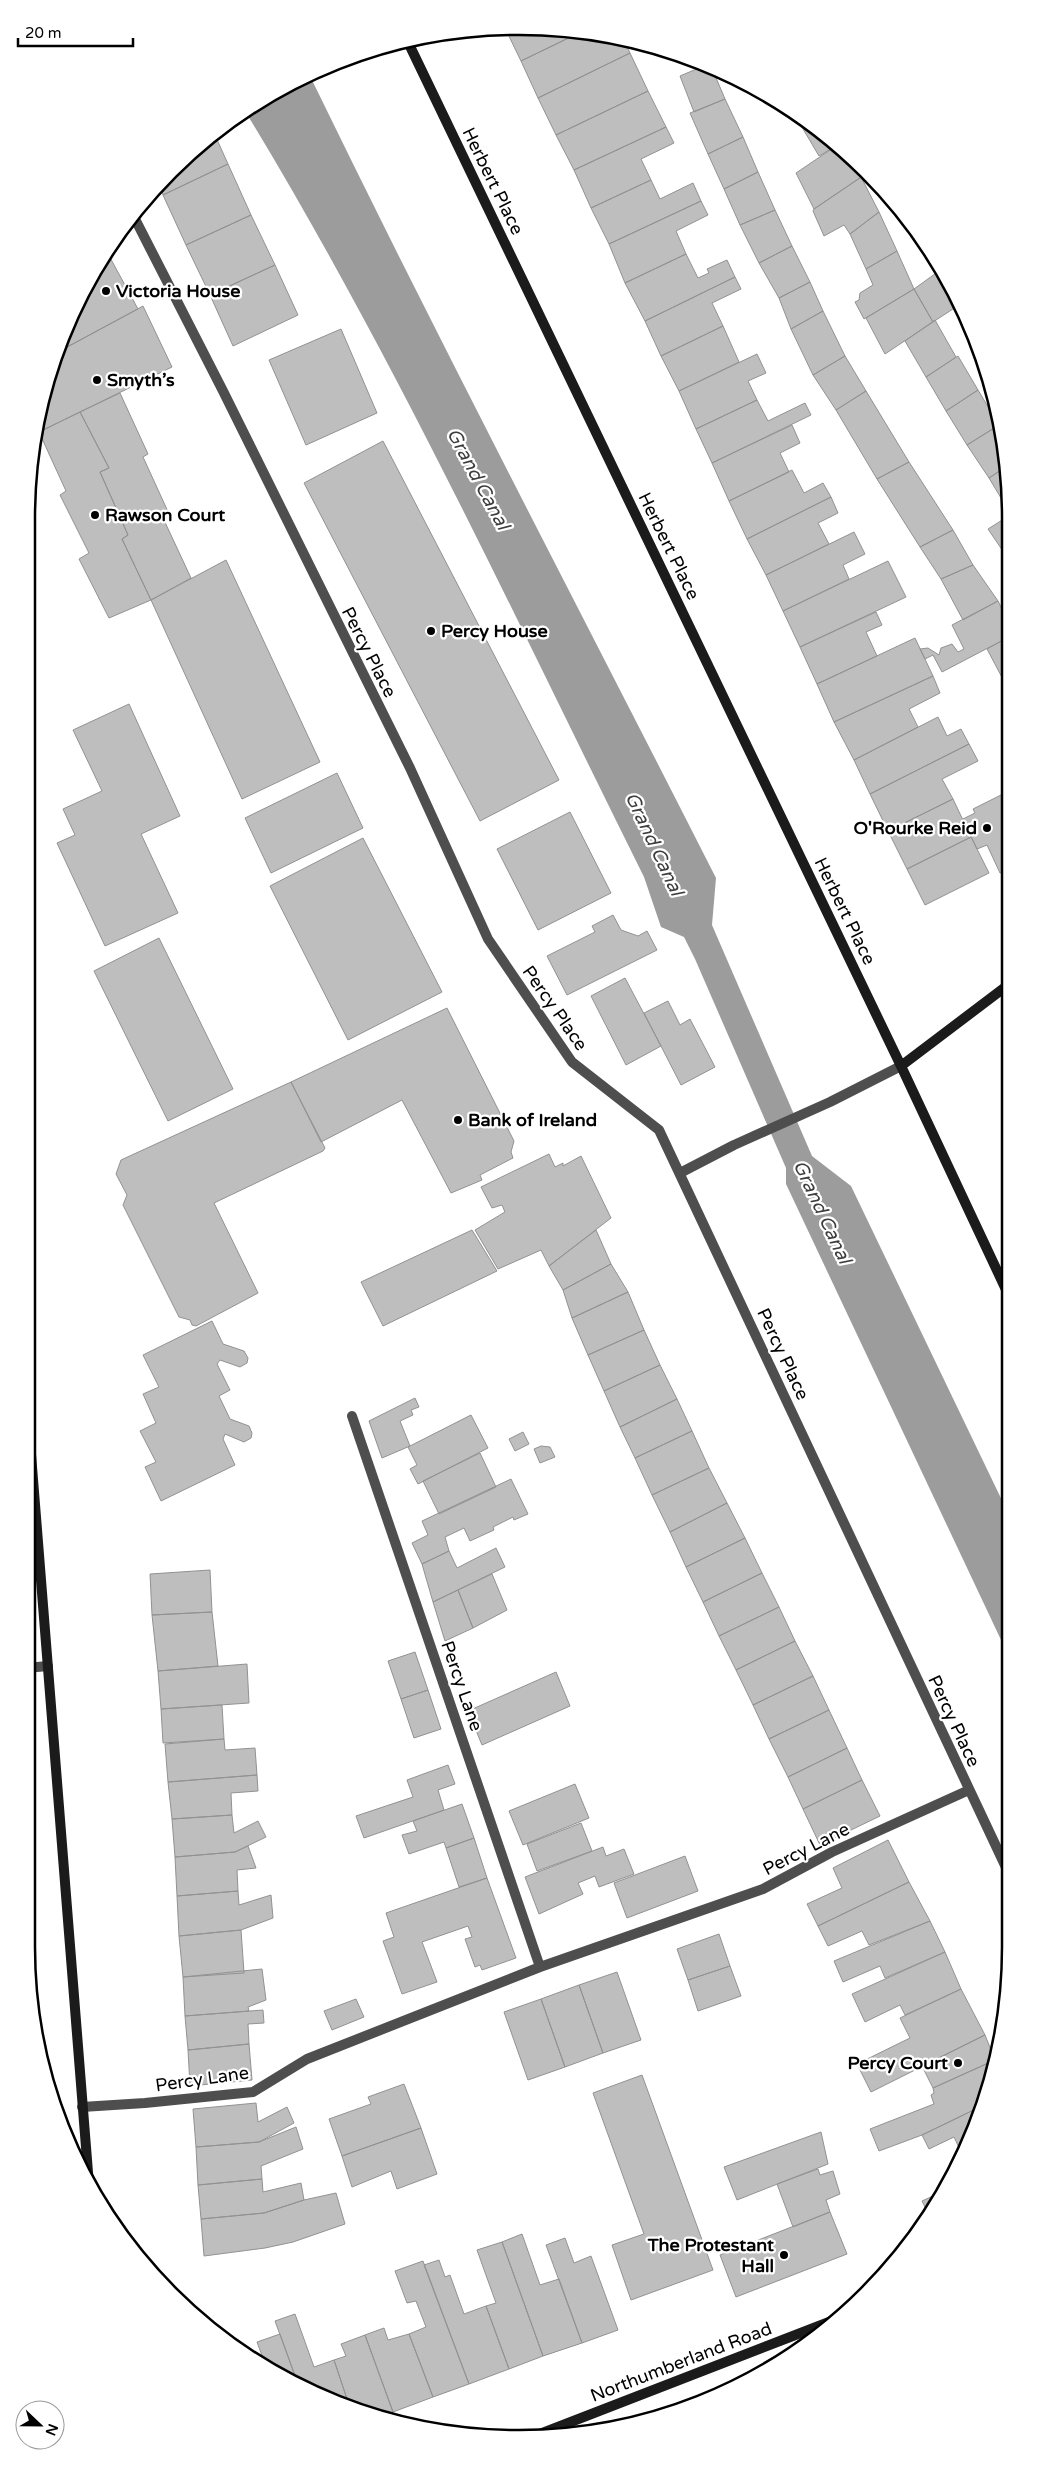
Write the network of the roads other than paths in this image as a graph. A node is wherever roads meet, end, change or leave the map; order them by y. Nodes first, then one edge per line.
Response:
1 (410, 47) edge
2 (137, 222) edge
3 (1002, 990) edge
4 (901, 1066) junction
5 (680, 1173) junction
6 (1002, 1281) edge
7 (352, 1416) dead end
8 (35, 1504) edge
9 (48, 1666) junction
10 (35, 1667) edge
11 (969, 1790) junction
12 (1002, 1861) edge
13 (540, 1967) junction
14 (82, 2107) junction
15 (86, 2162) edge
16 (817, 2327) edge
17 (554, 2429) edge

1 - 4 street, Herbert Place
2 - 5 street, Percy Place
3 - 4 street
4 - 5 street
4 - 6 street, Herbert Place
5 - 11 street, Percy Place
7 - 13 street, Percy Lane
8 - 9 street
9 - 10 street
9 - 14 street
11 - 12 street, Percy Place
11 - 13 street, Percy Lane
13 - 14 street, Percy Lane
14 - 15 street
16 - 17 street, Northumberland Road

